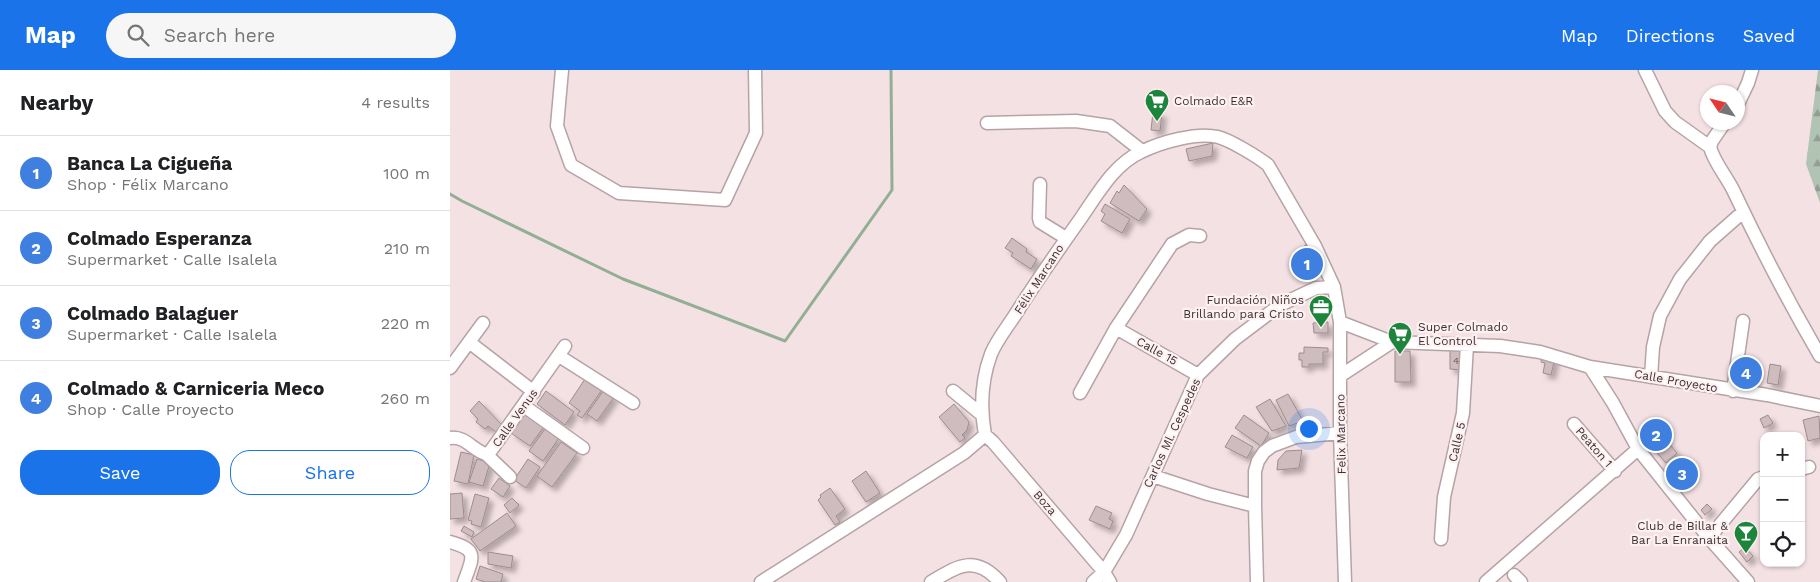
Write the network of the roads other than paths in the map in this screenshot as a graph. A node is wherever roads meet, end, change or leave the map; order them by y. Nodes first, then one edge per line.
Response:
1 (562, 70) edge
2 (754, 70) edge
3 (1645, 70) edge
4 (1752, 70) edge
5 (1745, 89) edge
6 (987, 123) dead end
7 (1720, 130) edge
8 (1710, 147) junction
9 (1142, 151) junction
10 (1040, 184) dead end
11 (1743, 212) junction
12 (1200, 236) dead end
13 (1066, 238) junction
14 (1334, 287) junction
15 (1743, 321) dead end
16 (1340, 322) junction
17 (483, 323) dead end
18 (1116, 328) junction
19 (469, 342) junction
20 (1392, 342) junction
21 (1467, 345) junction
22 (1820, 356) edge
23 (1590, 367) junction
24 (450, 368) edge
25 (1198, 375) junction
26 (1340, 376) junction
27 (1651, 377) junction
28 (953, 391) dead end
29 (1733, 391) junction
30 (534, 392) junction
31 (1080, 393) dead end
32 (633, 403) dead end
33 (524, 406) junction
34 (1820, 406) edge
35 (981, 414) junction
36 (1574, 424) dead end
37 (1340, 433) junction
38 (985, 436) junction
39 (450, 438) edge
40 (583, 448) dead end
41 (1638, 449) junction
42 (486, 454) junction
43 (1614, 471) junction
44 (1153, 476) junction
45 (510, 478) dead end
46 (1760, 478) edge
47 (1254, 506) junction
48 (1710, 538) junction
49 (1442, 539) dead end
50 (450, 542) edge
51 (1107, 577) edge
52 (464, 582) edge
53 (761, 582) edge
54 (931, 582) edge
55 (1000, 582) edge
56 (1093, 582) edge
57 (1257, 582) edge
58 (1345, 582) edge
59 (1486, 582) edge
60 (1748, 582) edge

1 - 2 street
3 - 8 street
4 - 5 street
6 - 9 street
7 - 8 street
8 - 11 street
9 - 13 street, Félix Marcano
9 - 14 street, Félix Marcano
10 - 13 street
11 - 22 street
11 - 27 street
12 - 18 street
13 - 35 street, Félix Marcano
14 - 16 street, Felix Marcano
14 - 25 street, Carlos Ml. Cespedes
15 - 29 street
16 - 20 street, Calle Proyecto
16 - 26 street, Felix Marcano
17 - 19 street
18 - 25 street, Calle 15
18 - 31 street
19 - 24 street
19 - 30 street
20 - 21 street, Calle Proyecto
20 - 26 street
21 - 23 street, Calle Proyecto
21 - 49 street, Calle 5
23 - 27 street, Calle Proyecto
23 - 41 street
25 - 44 street, Carlos Ml. Cespedes
26 - 37 street, Felix Marcano
27 - 29 street, Calle Proyecto
28 - 35 street
29 - 34 street, Calle Proyecto
30 - 32 street, Calle Venus
30 - 33 street, Calle Venus
33 - 40 street
33 - 42 street, Calle Venus
35 - 38 street, Félix Marcano
36 - 43 street, Peaton 1
37 - 47 street
37 - 58 street, Felix Marcano
38 - 51 street, Boza
38 - 53 street
39 - 42 street, Calle Venus
41 - 43 street
41 - 48 street
42 - 45 street
43 - 59 street
44 - 47 street
44 - 51 street, Carlos Ml. Cespedes
46 - 48 street
47 - 57 street
48 - 60 street
50 - 52 street
51 - 56 street, Carlos Ml. Cespedes
54 - 55 street

